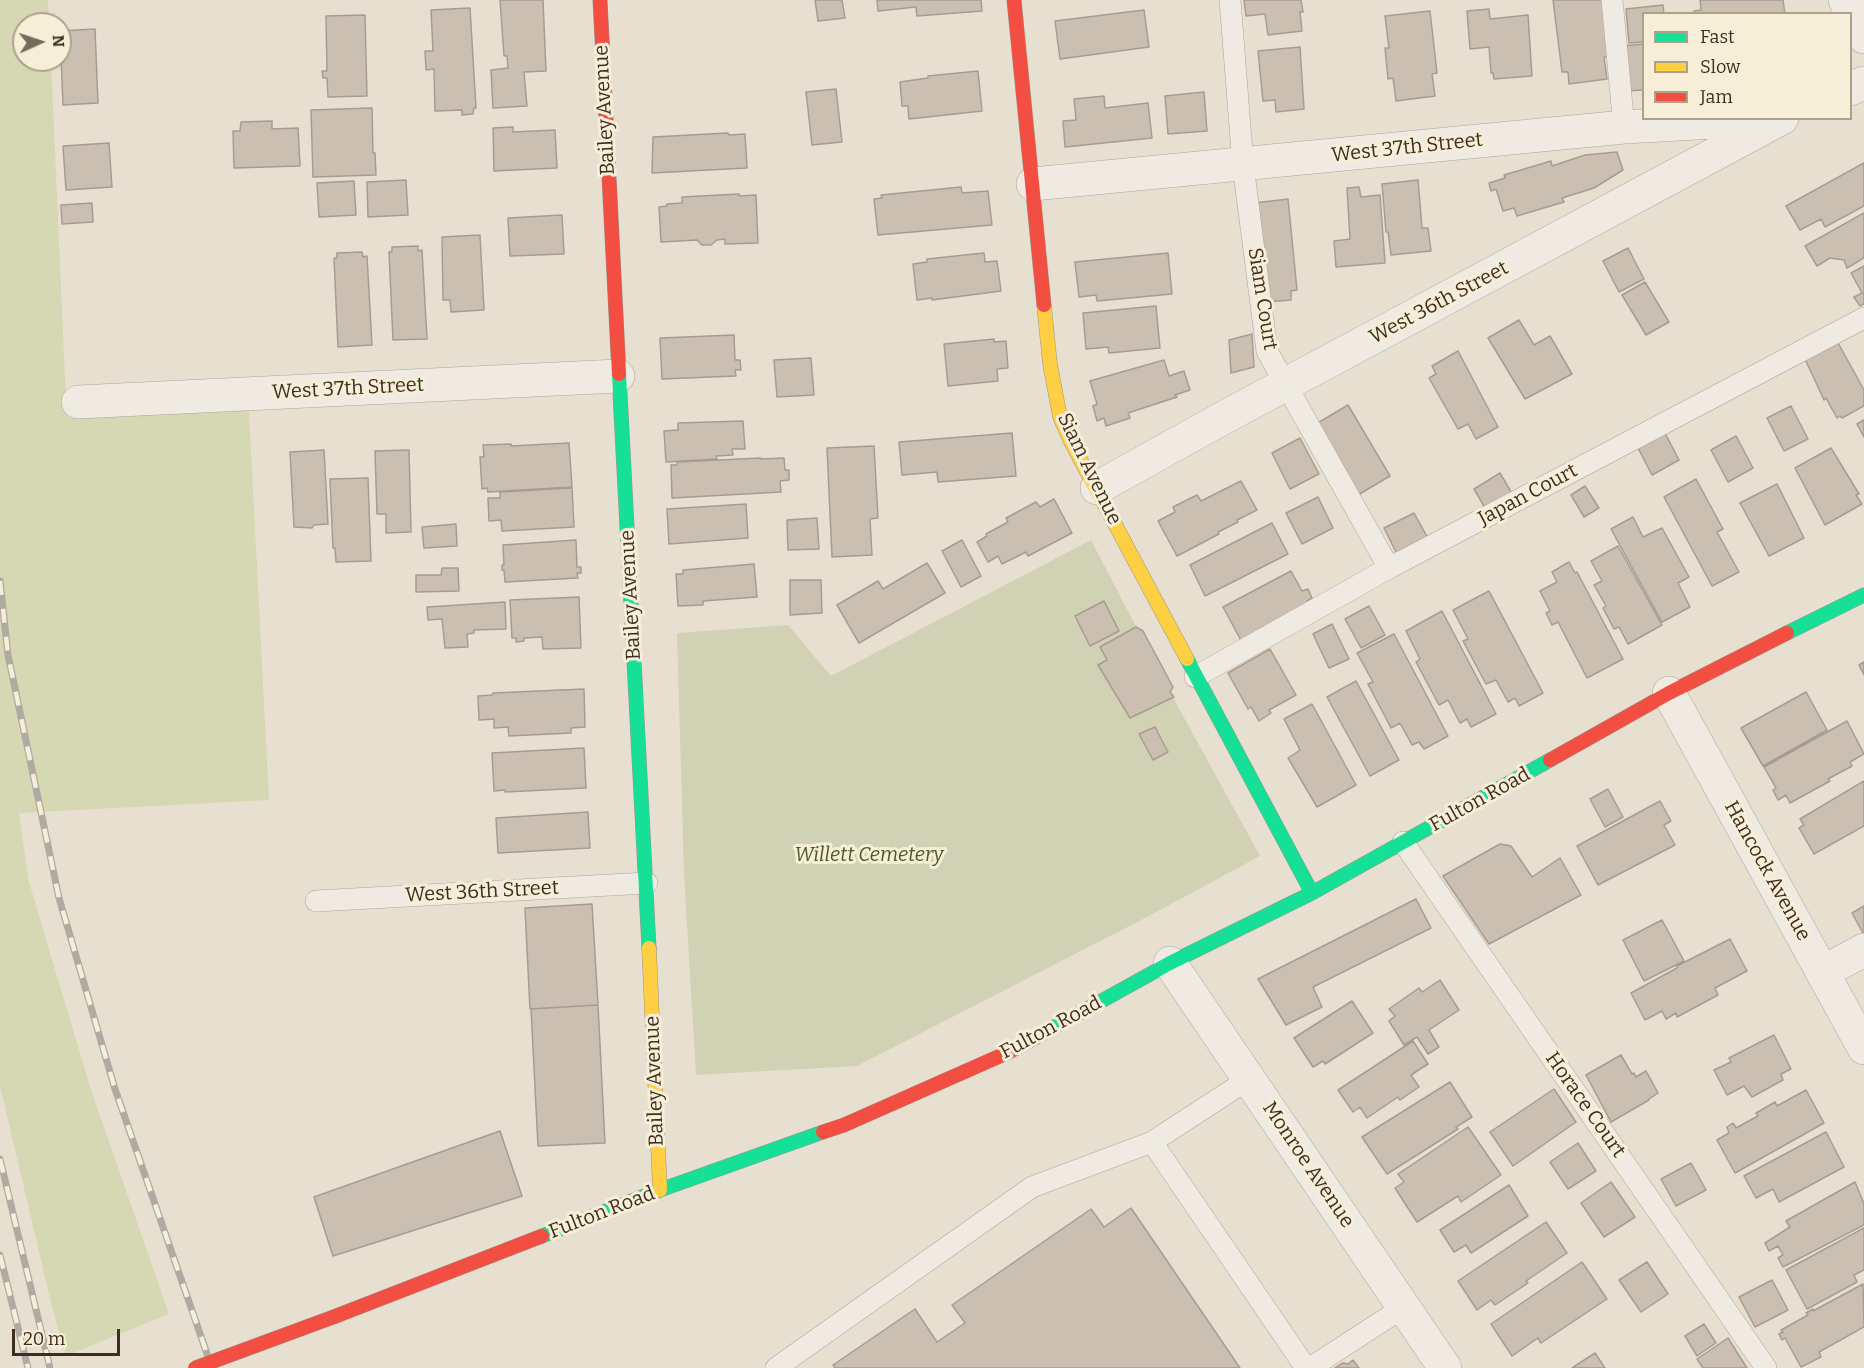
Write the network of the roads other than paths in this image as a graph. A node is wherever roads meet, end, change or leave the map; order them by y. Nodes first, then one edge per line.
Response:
1 (600, 0) edge
2 (1014, 0) edge
3 (1230, 0) edge
4 (1612, 0) edge
5 (1852, 14) edge
6 (1864, 37) edge
7 (1761, 120) edge
8 (1779, 120) edge
9 (1624, 127) junction
10 (1243, 165) junction
11 (1033, 184) junction
12 (1864, 318) edge
13 (618, 376) junction
14 (1286, 385) junction
15 (78, 402) dead end
16 (1097, 489) junction
17 (1389, 568) junction
18 (1864, 595) edge
19 (1195, 677) junction
20 (1669, 693) junction
21 (1403, 843) junction
22 (647, 883) junction
23 (1312, 894) junction
24 (316, 901) dead end
25 (1864, 950) edge
26 (1170, 963) junction
27 (1823, 972) junction
28 (1864, 1048) edge
29 (1249, 1079) junction
30 (1152, 1142) junction
31 (660, 1190) junction
32 (1404, 1307) junction
33 (195, 1368) edge
34 (776, 1368) edge
35 (1305, 1368) edge
36 (1310, 1368) edge
37 (1445, 1368) edge
38 (1766, 1368) edge

1 - 13 street, Bailey Avenue
2 - 11 street, Siam Avenue
3 - 10 lane, Siam Court
4 - 9 lane
5 - 6 street
7 - 9 street, West 37th Street
8 - 14 street, West 36th Street
9 - 10 street, West 37th Street
10 - 11 street, West 37th Street
10 - 14 lane, Siam Court
11 - 16 street, Siam Avenue
12 - 17 lane, Japan Court
13 - 15 street, West 37th Street
13 - 22 street, Bailey Avenue
14 - 16 street, West 36th Street
14 - 17 lane, Siam Court
16 - 19 street, Siam Avenue
17 - 19 lane, Japan Court
18 - 20 street, Fulton Road
19 - 23 street, Siam Avenue
20 - 21 street, Fulton Road
20 - 27 street, Hancock Avenue
21 - 23 street, Fulton Road
21 - 38 lane, Horace Court
22 - 24 lane, West 36th Street
22 - 31 street, Bailey Avenue
23 - 26 street, Fulton Road
25 - 27 street
26 - 29 street, Monroe Avenue
26 - 31 street, Fulton Road
27 - 28 street, Hancock Avenue
29 - 30 lane
29 - 32 street, Monroe Avenue
30 - 34 lane
30 - 35 lane
31 - 33 street, Fulton Road, bridge
32 - 36 lane
32 - 37 street, Monroe Avenue

